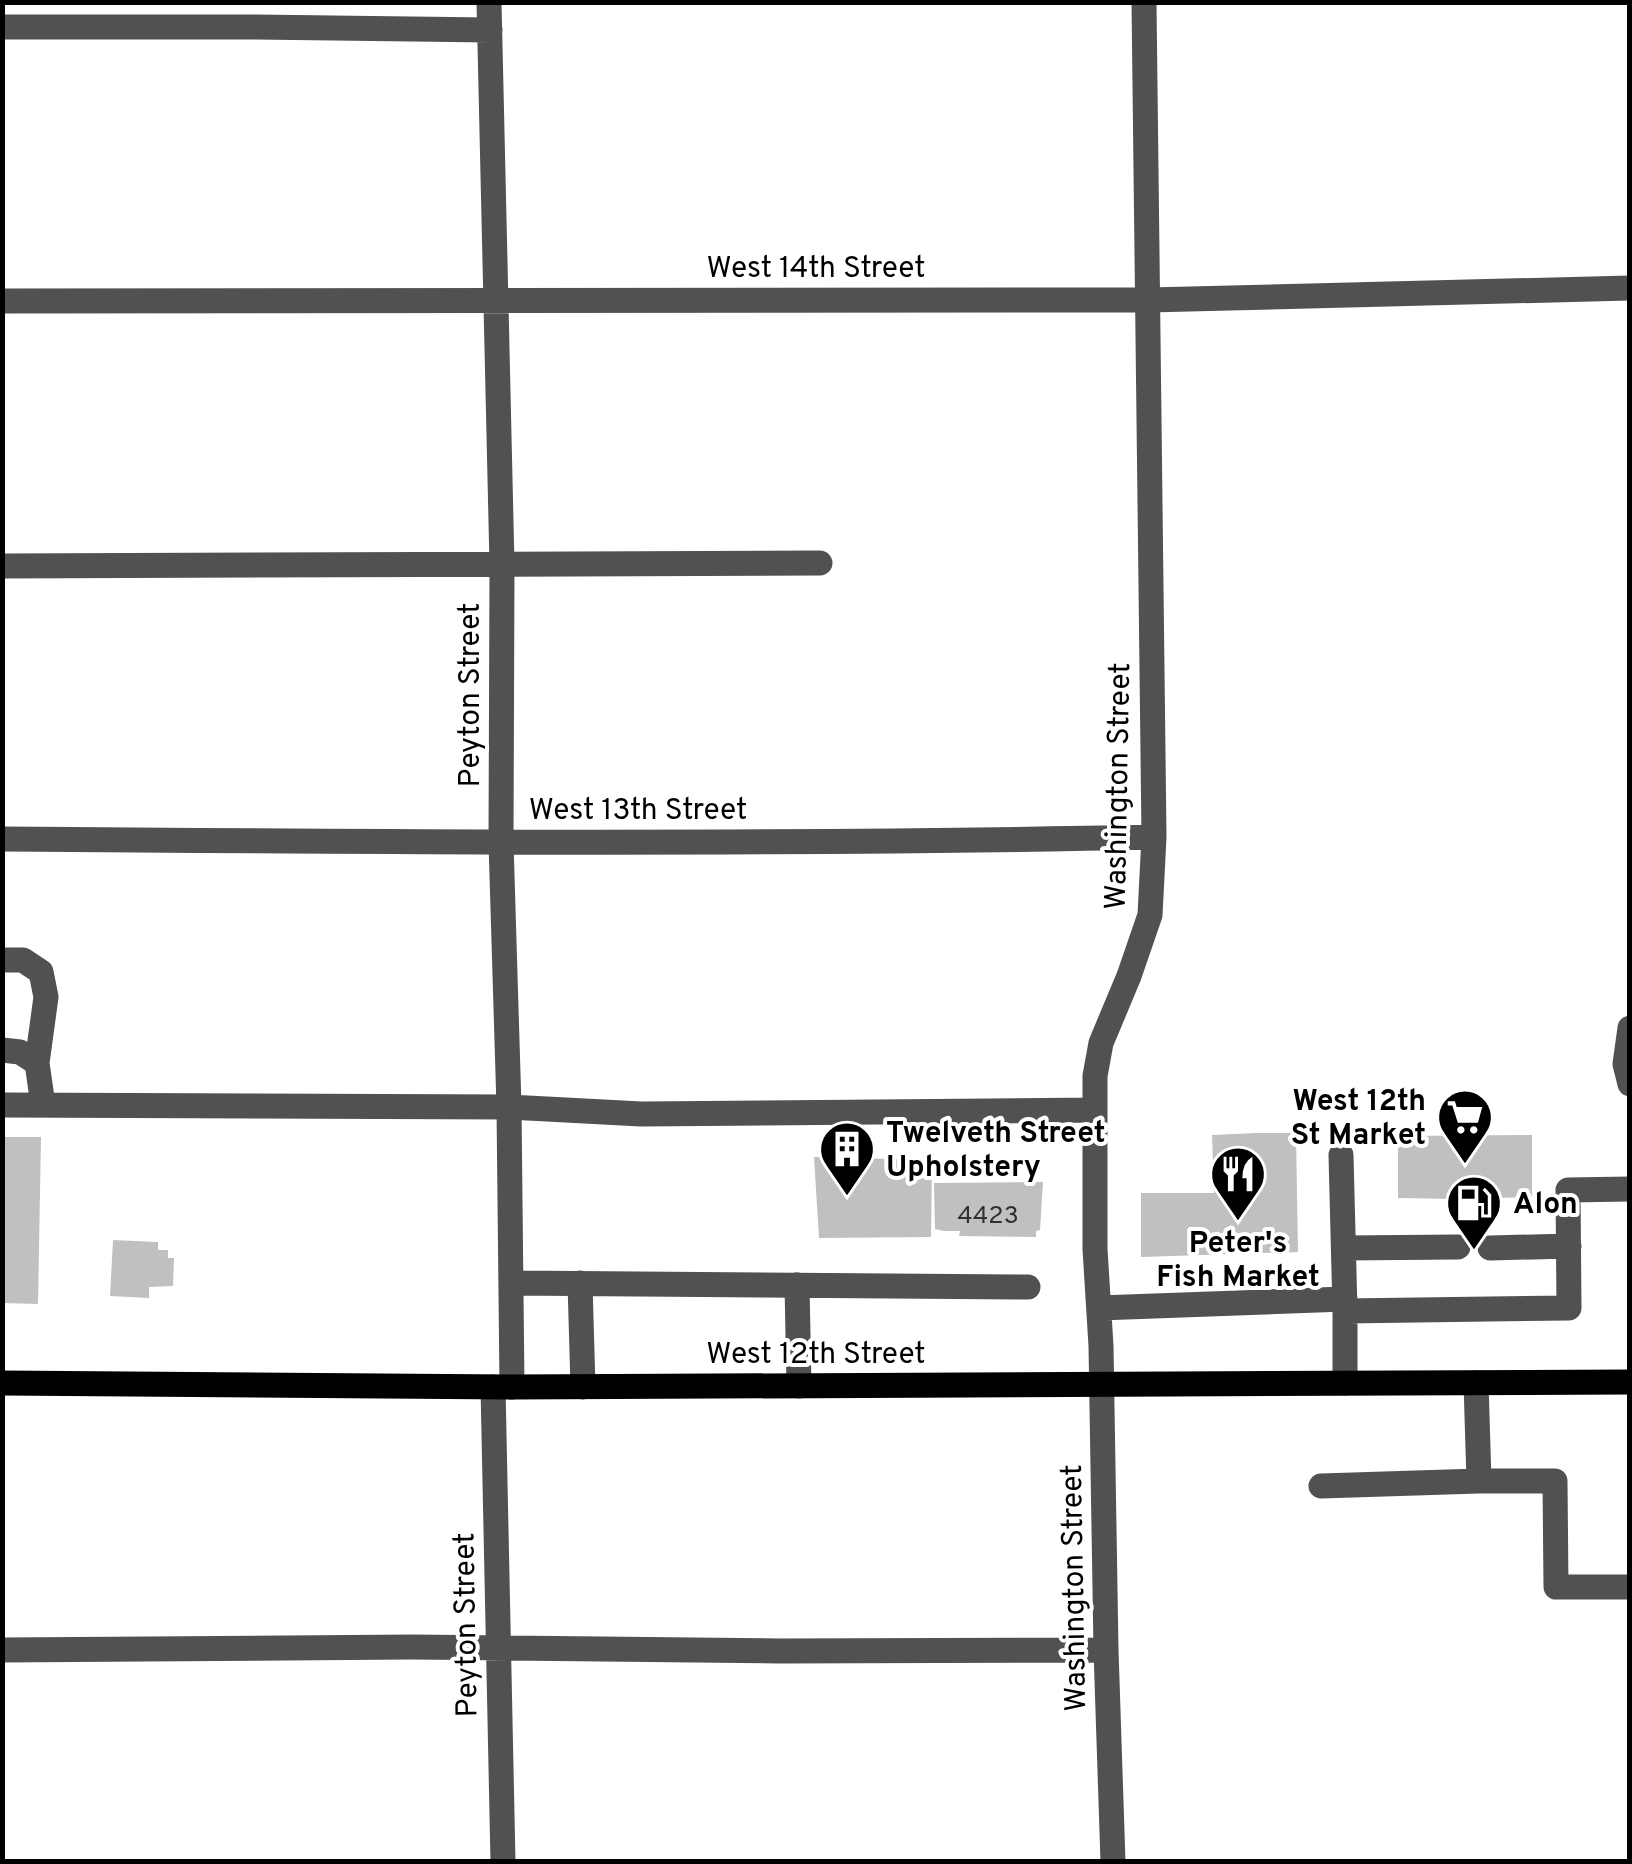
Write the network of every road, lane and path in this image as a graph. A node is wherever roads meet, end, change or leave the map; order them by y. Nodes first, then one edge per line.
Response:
1 (489, 2) edge
2 (1144, 2) edge
3 (2, 28) edge
4 (490, 30) junction
5 (1630, 288) edge
6 (496, 300) junction
7 (1148, 300) junction
8 (2, 302) edge
9 (820, 563) dead end
10 (2, 566) edge
11 (502, 566) junction
12 (1154, 838) junction
13 (2, 839) edge
14 (501, 842) junction
15 (2, 960) edge
16 (1630, 1028) edge
17 (2, 1050) edge
18 (38, 1063) junction
19 (1630, 1084) edge
20 (2, 1105) edge
21 (43, 1105) junction
22 (509, 1107) junction
23 (1095, 1110) junction
24 (1342, 1155) dead end
25 (1630, 1188) edge
26 (1569, 1246) junction
27 (1458, 1247) dead end
28 (1344, 1248) junction
29 (1490, 1248) dead end
30 (511, 1283) junction
31 (580, 1283) junction
32 (798, 1285) junction
33 (1028, 1287) dead end
34 (1345, 1305) junction
35 (1099, 1308) junction
36 (1630, 1382) edge
37 (1476, 1383) junction
38 (2, 1384) edge
39 (1102, 1384) junction
40 (1344, 1384) junction
41 (800, 1386) junction
42 (502, 1387) junction
43 (583, 1387) junction
44 (1478, 1482) junction
45 (1321, 1486) dead end
46 (1630, 1587) edge
47 (498, 1648) junction
48 (2, 1650) edge
49 (1106, 1650) junction
50 (503, 1862) edge
51 (1113, 1862) edge

1 - 4 street, Peyton Street
2 - 7 street, Washington Street
3 - 4 street
4 - 6 street, Peyton Street
5 - 7 street, West 14th Street
6 - 7 street, West 14th Street
6 - 8 street, West 14th Street
6 - 11 street, Peyton Street
7 - 12 street, Washington Street
9 - 11 street
10 - 11 street
11 - 14 street, Peyton Street
12 - 14 street, West 13th Street
12 - 23 street, Washington Street
13 - 14 street, West 13th Street
14 - 22 street, Peyton Street
15 - 18 street
16 - 19 street
17 - 18 street
18 - 21 street
20 - 21 street
21 - 22 street
22 - 23 street
22 - 30 street, Peyton Street
23 - 35 street, Washington Street
24 - 28 street
25 - 26 street
26 - 29 street
26 - 34 street
27 - 28 street
28 - 34 street
30 - 31 street
30 - 42 street, Peyton Street
31 - 32 street
31 - 43 street
32 - 33 street
32 - 41 street
34 - 35 street
34 - 40 street
35 - 39 street, Washington Street
36 - 37 main road, West 12th Street
37 - 40 main road, West 12th Street
37 - 44 street
38 - 42 main road, West 12th Street
39 - 40 main road, West 12th Street
39 - 41 main road, West 12th Street
39 - 49 street, Washington Street
41 - 43 main road, West 12th Street
42 - 43 main road, West 12th Street
42 - 47 street, Peyton Street
44 - 45 street
44 - 46 street
47 - 48 street
47 - 49 street
47 - 50 street, Peyton Street
49 - 51 street, Washington Street

